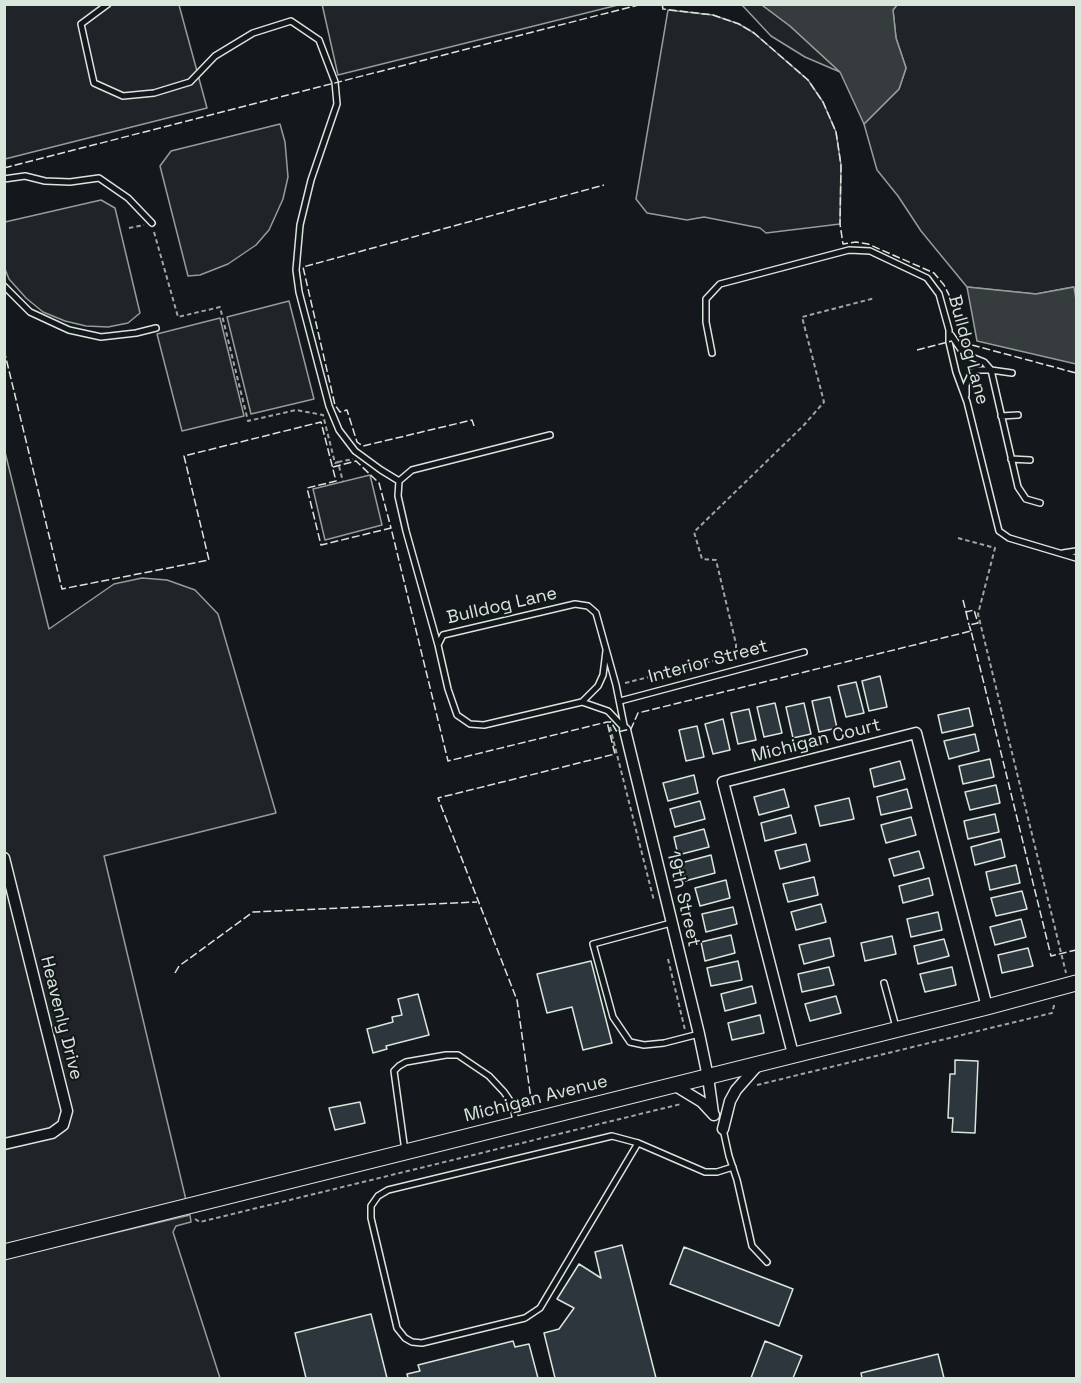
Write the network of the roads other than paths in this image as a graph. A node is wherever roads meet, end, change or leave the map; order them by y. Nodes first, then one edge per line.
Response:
1 (108, 4) edge
2 (4, 179) edge
3 (152, 223) road end
4 (4, 286) edge
5 (156, 328) dead end
6 (949, 330) junction
7 (712, 353) dead end
8 (991, 370) junction
9 (1012, 373) dead end
10 (967, 402) junction
11 (1018, 415) dead end
12 (1001, 416) junction
13 (550, 435) dead end
14 (1011, 459) junction
15 (1030, 460) dead end
16 (399, 481) junction
17 (1040, 503) dead end
18 (1077, 551) edge
19 (1061, 553) junction
20 (1077, 558) edge
21 (438, 645) junction
22 (606, 651) junction
23 (804, 652) dead end
24 (620, 701) junction
25 (582, 702) junction
26 (625, 730) junction
27 (4, 858) edge
28 (671, 923) junction
29 (1072, 981) edge
30 (884, 982) dead end
31 (987, 1007) junction
32 (896, 1029) junction
33 (699, 1034) junction
34 (793, 1054) junction
35 (761, 1063) junction
36 (708, 1077) junction
37 (674, 1085) junction
38 (713, 1113) junction
39 (517, 1124) junction
40 (723, 1129) junction
41 (638, 1143) junction
42 (4, 1144) edge
43 (405, 1152) junction
44 (733, 1167) junction
45 (4, 1252) edge
46 (767, 1262) dead end

1 - 16 lane
2 - 3 lane
4 - 5 lane
6 - 7 lane, Bulldog Lane
6 - 8 lane
6 - 10 lane, Bulldog Lane
8 - 9 lane
8 - 10 lane
8 - 12 lane
10 - 19 lane, Bulldog Lane
11 - 12 lane
12 - 14 lane
13 - 16 lane
14 - 15 lane
14 - 17 lane
16 - 21 lane
18 - 19 lane
19 - 20 lane, Bulldog Lane
21 - 22 lane, Bulldog Lane
21 - 25 lane, Bulldog Lane
22 - 24 lane, Bulldog Lane
22 - 25 lane, Bulldog Lane
23 - 24 lane, Interior Street
24 - 26 lane, Bulldog Lane
25 - 26 lane
26 - 28 street, 19th Street
27 - 42 street, Heavenly Drive
28 - 33 street, 19th Street
28 - 33 lane
29 - 31 street, Michigan Avenue
30 - 32 lane
31 - 32 street, Michigan Avenue
31 - 34 street, Michigan Court
32 - 34 street, Michigan Avenue
33 - 36 street, 19th Street
34 - 35 street, Michigan Avenue
35 - 36 street, Michigan Avenue
35 - 40 street
36 - 37 street, Michigan Avenue
36 - 38 street, 19th Street
37 - 38 street
37 - 39 street, Michigan Avenue
38 - 40 street
39 - 43 street, Michigan Avenue
39 - 43 lane
40 - 44 lane
41 - 41 lane
41 - 44 lane
43 - 45 street, Michigan Avenue
44 - 46 lane

